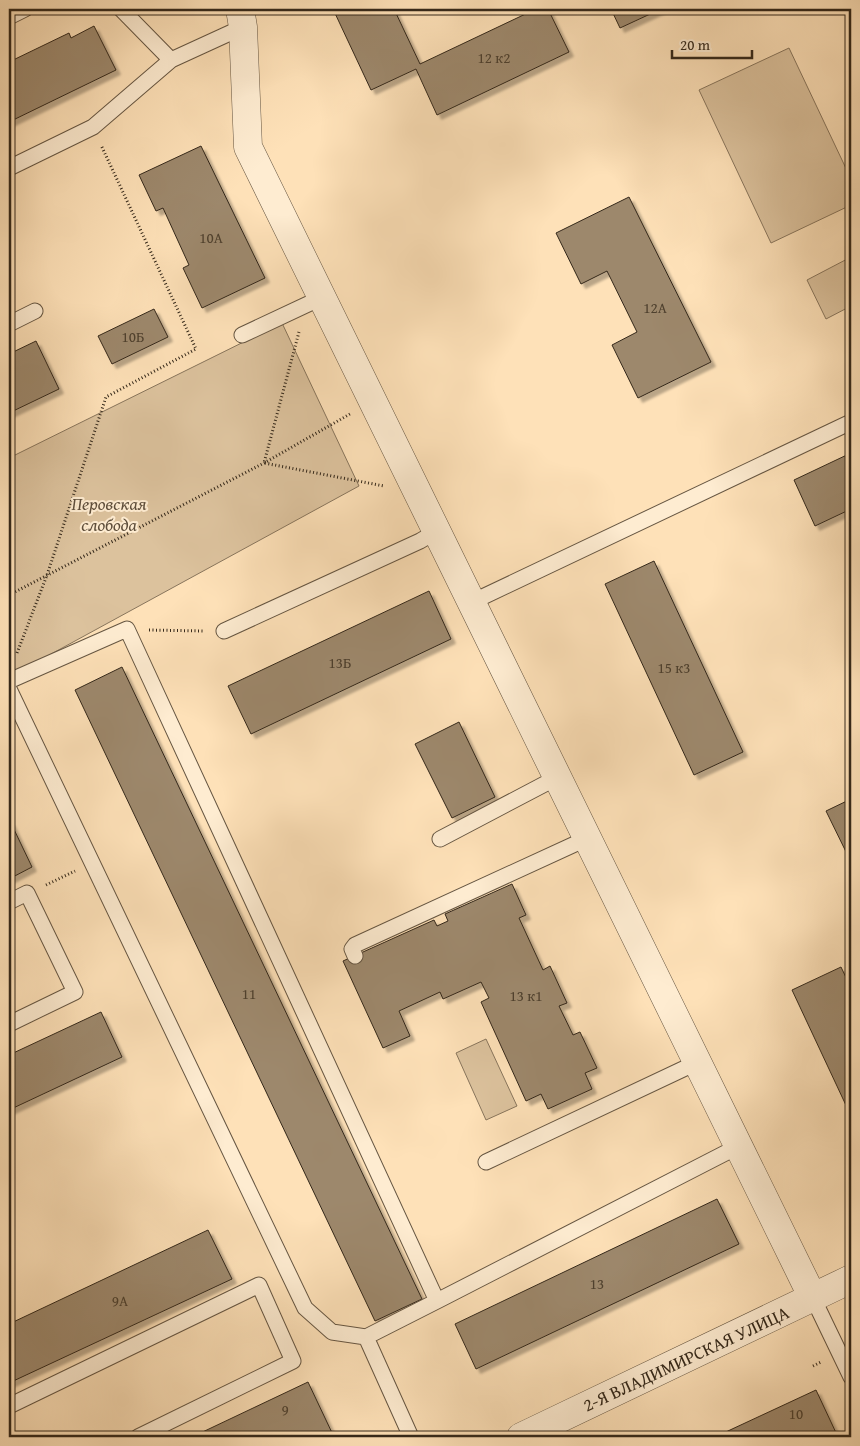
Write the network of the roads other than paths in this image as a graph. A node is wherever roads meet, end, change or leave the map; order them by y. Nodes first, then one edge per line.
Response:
1 (25, 9) edge
2 (121, 9) edge
3 (9, 17) edge
4 (242, 18) edge
5 (171, 60) junction
6 (9, 168) edge
7 (315, 301) junction
8 (35, 311) dead end
9 (9, 324) edge
10 (242, 335) dead end
11 (851, 422) edge
12 (437, 531) junction
13 (472, 602) junction
14 (224, 631) road end
15 (9, 682) edge
16 (9, 689) edge
17 (558, 777) junction
18 (440, 838) dead end
19 (588, 838) junction
20 (9, 902) edge
21 (354, 956) dead end
22 (9, 1024) edge
23 (698, 1062) junction
24 (739, 1146) junction
25 (486, 1162) dead end
26 (851, 1279) edge
27 (813, 1298) junction
28 (437, 1300) junction
29 (366, 1338) junction
30 (851, 1377) edge
31 (9, 1406) edge
32 (138, 1437) edge
33 (411, 1437) edge
34 (521, 1437) edge

1 - 3 lane
2 - 5 lane
4 - 5 lane
4 - 7 street
5 - 6 lane
7 - 10 lane
7 - 12 street
8 - 9 lane
11 - 13 lane
12 - 13 street
12 - 14 lane
13 - 17 street
15 - 28 lane
16 - 29 lane
17 - 18 lane
17 - 19 street
19 - 21 lane
19 - 23 street
20 - 22 lane
23 - 24 street
23 - 25 lane
24 - 27 street
24 - 28 lane
26 - 27 street, 2-Я ВЛАДИМИРСКАЯ УЛИЦА
27 - 30 lane
27 - 34 street, 2-Я ВЛАДИМИРСКАЯ УЛИЦА
28 - 29 lane
29 - 33 lane
31 - 32 lane

